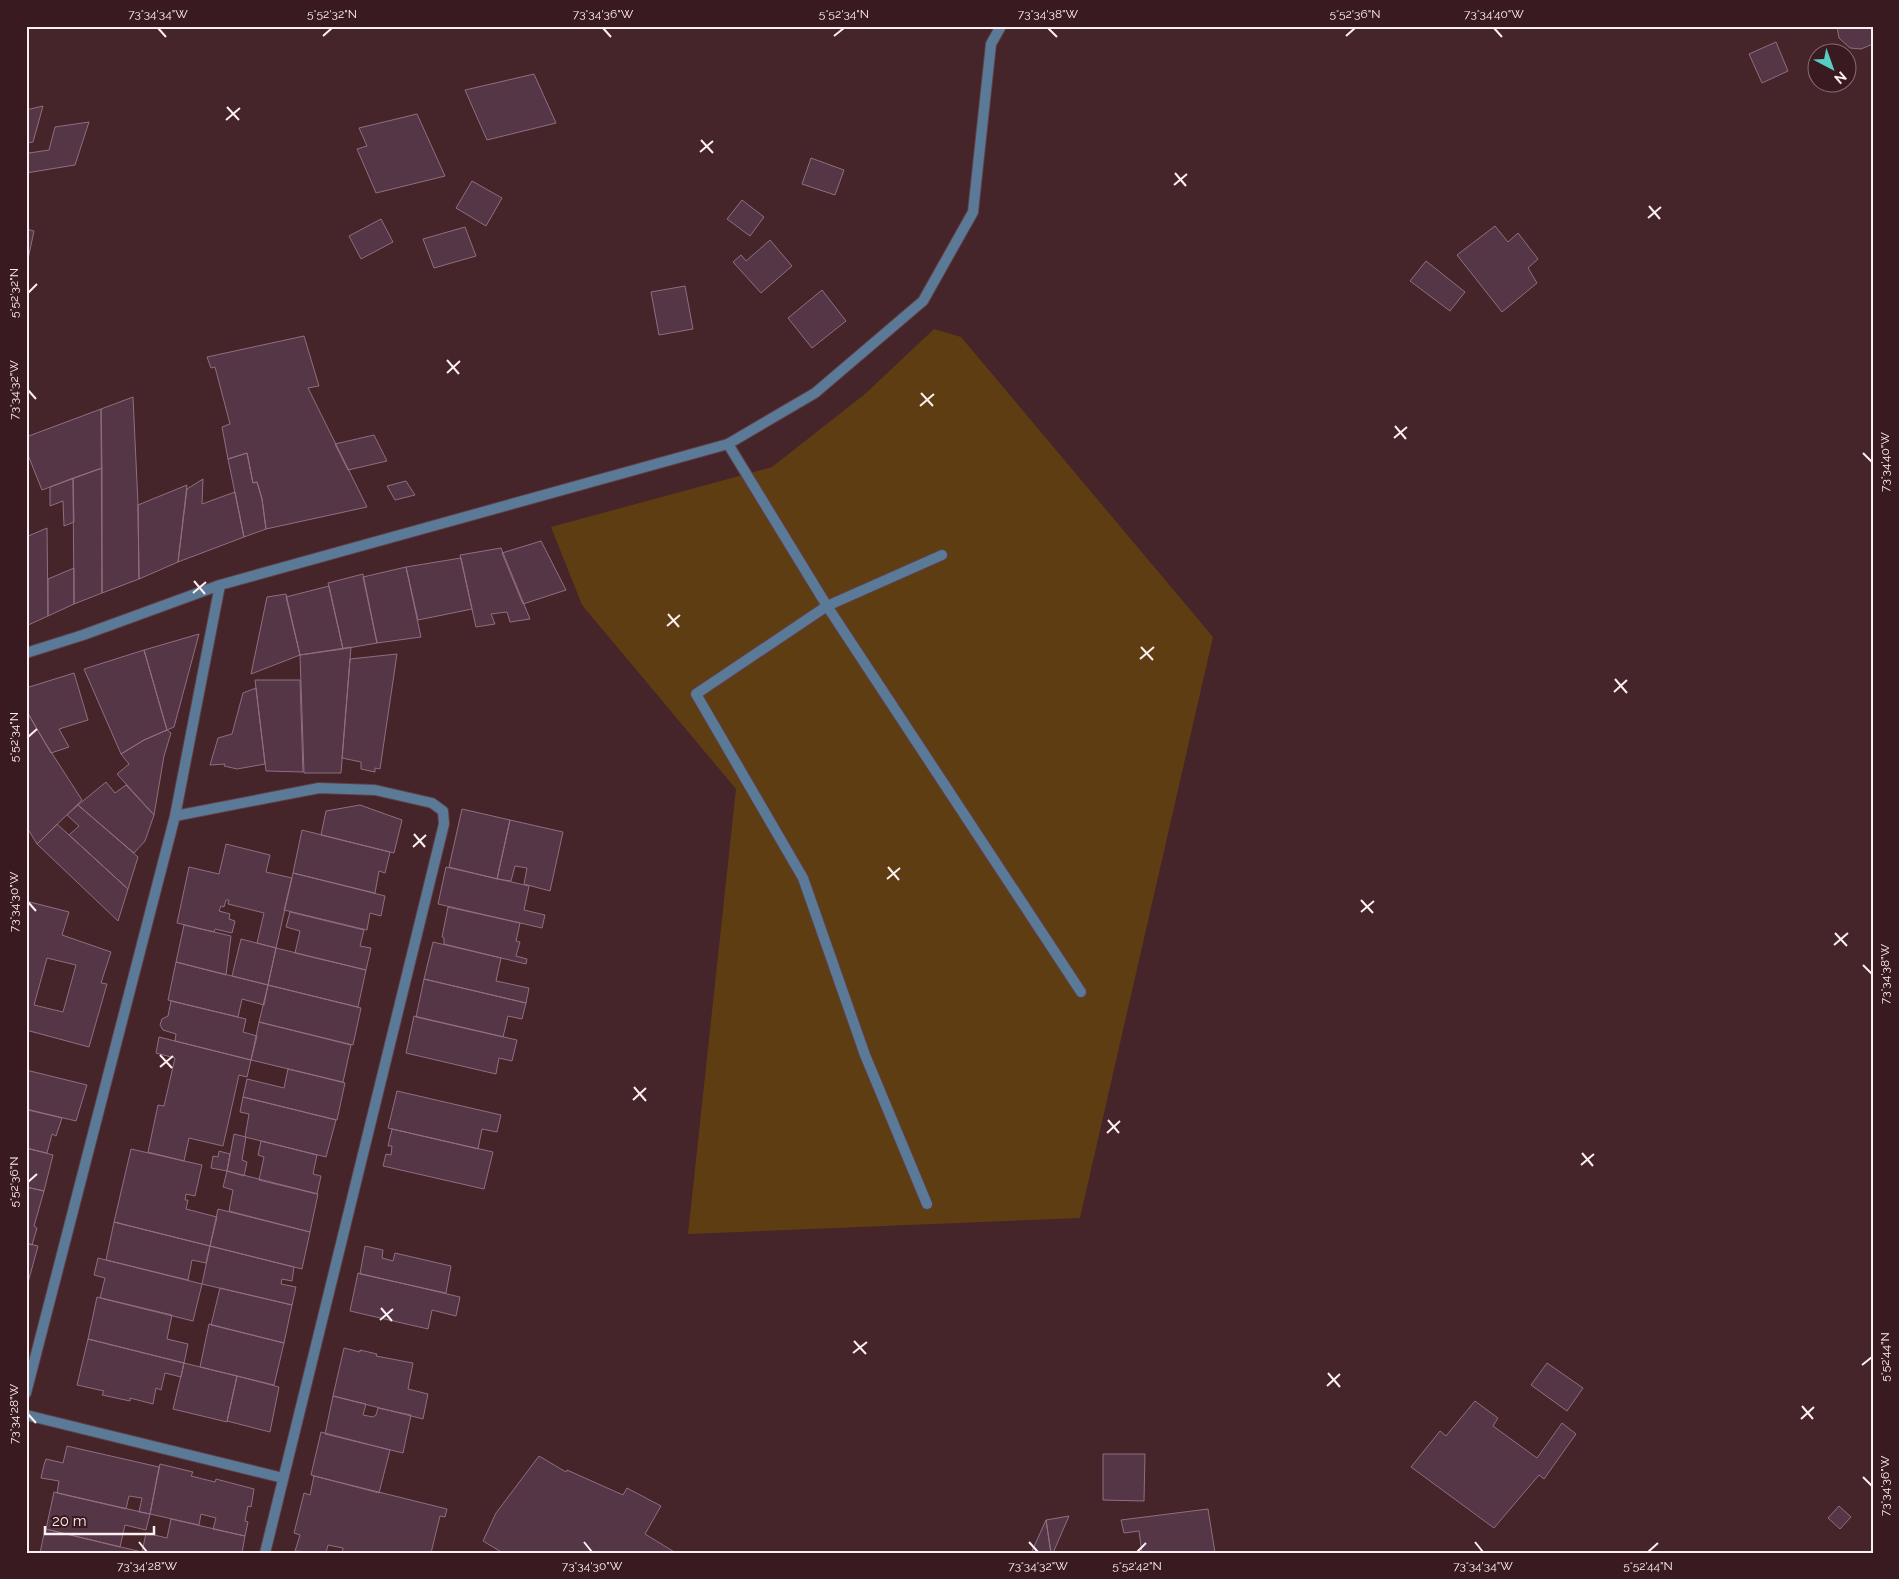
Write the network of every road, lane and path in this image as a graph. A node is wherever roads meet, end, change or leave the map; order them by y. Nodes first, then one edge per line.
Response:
1 (1001, 26) edge
2 (728, 444) junction
3 (942, 555) dead end
4 (220, 585) junction
5 (827, 606) junction
6 (26, 654) edge
7 (176, 816) junction
8 (1081, 992) dead end
9 (927, 1204) dead end
10 (26, 1393) edge
11 (26, 1415) edge
12 (282, 1478) junction
13 (265, 1553) edge

1 - 2 street
2 - 4 street
2 - 5 street
3 - 5 street
4 - 6 street
4 - 7 street
5 - 8 street
5 - 9 street
7 - 10 street
7 - 12 street
11 - 12 street
12 - 13 street

